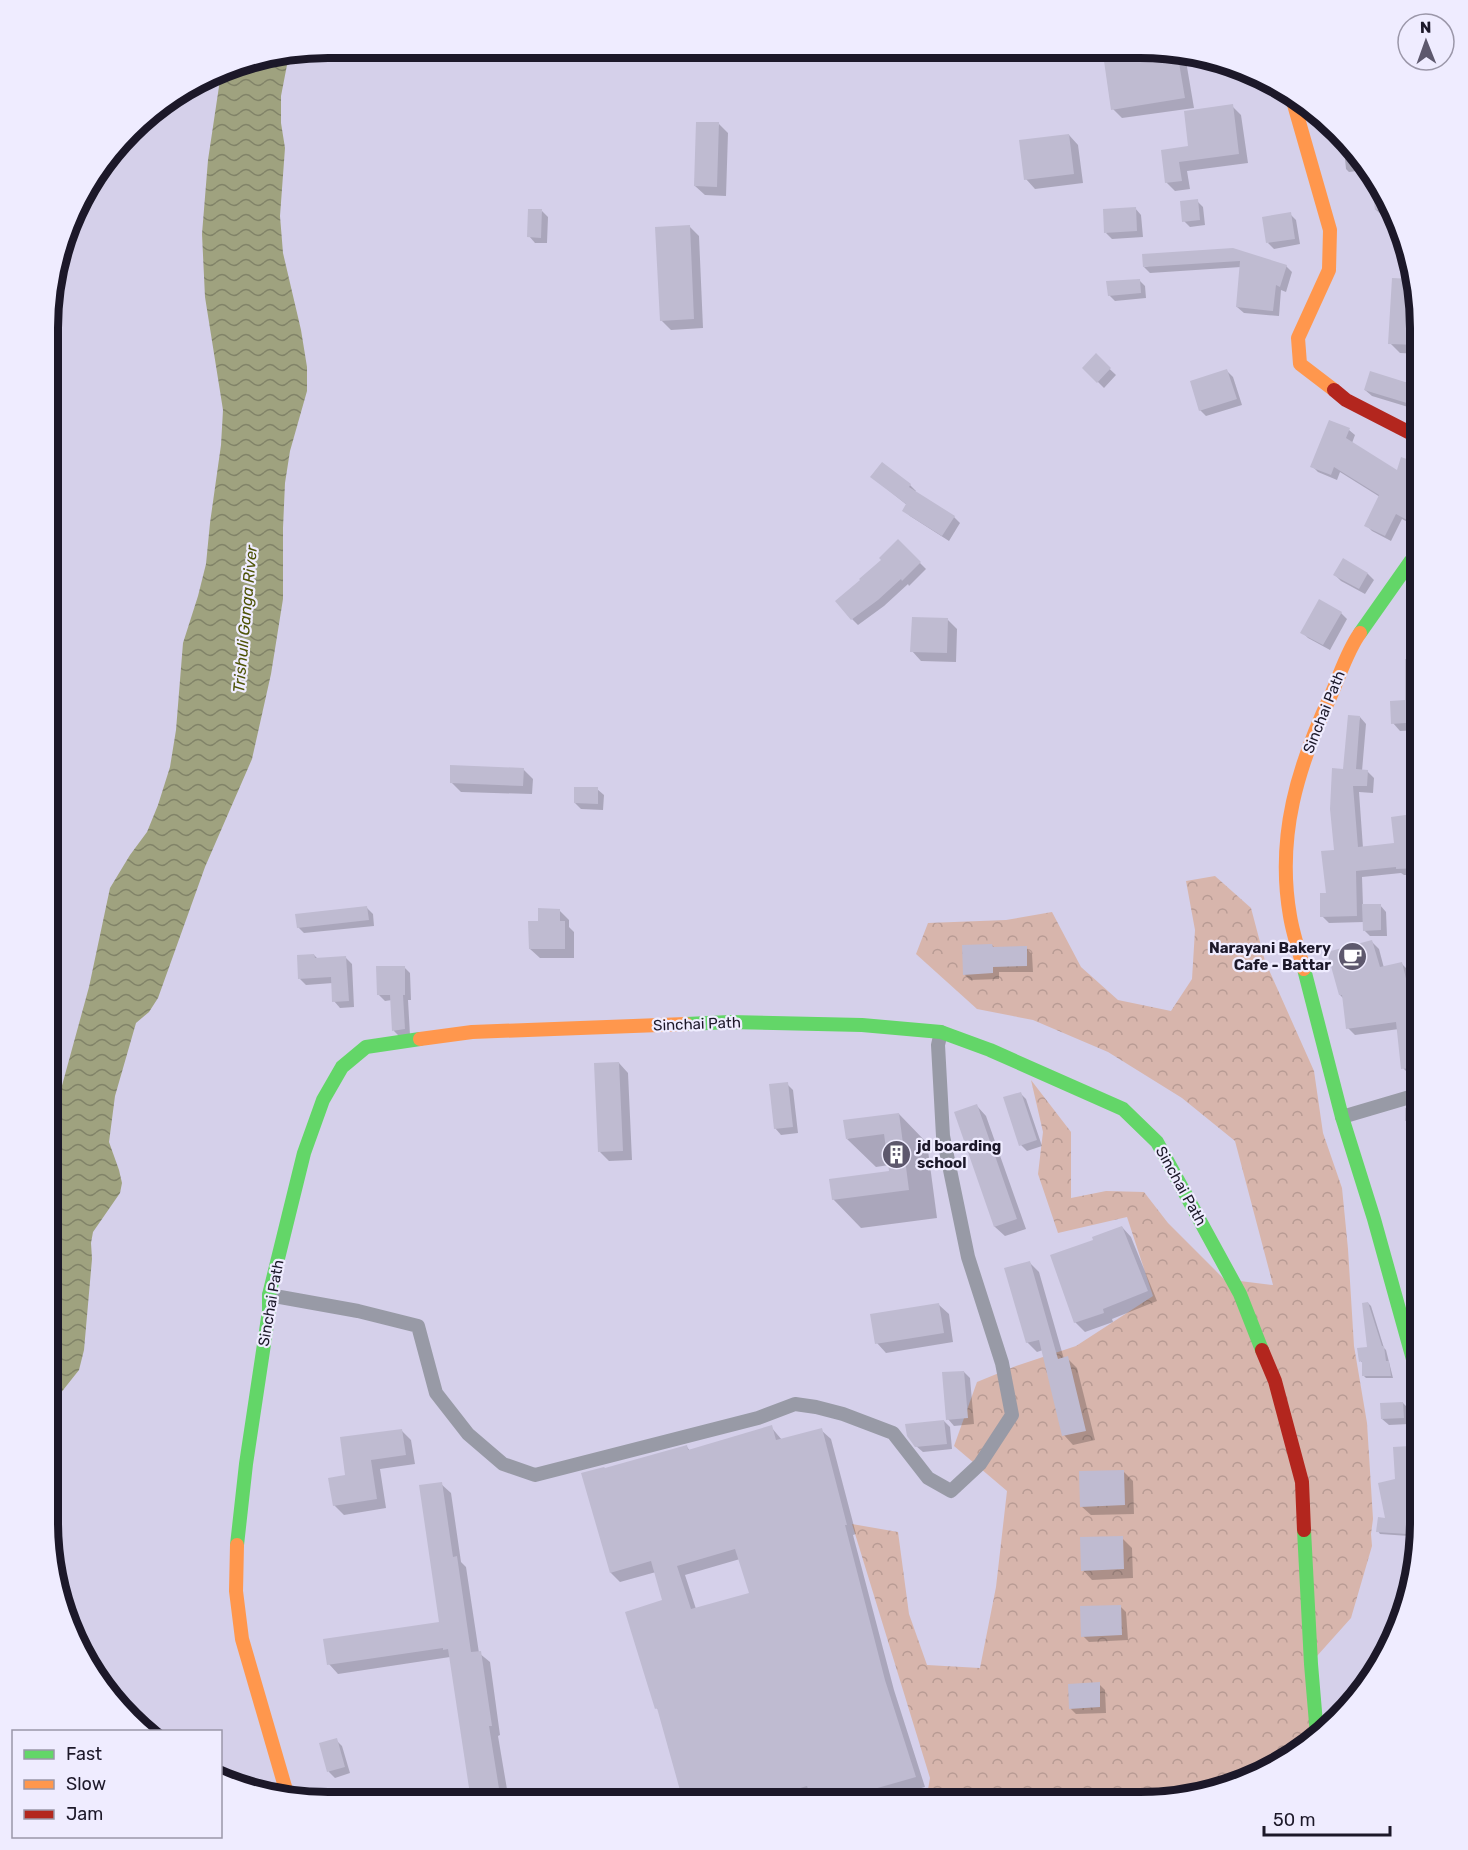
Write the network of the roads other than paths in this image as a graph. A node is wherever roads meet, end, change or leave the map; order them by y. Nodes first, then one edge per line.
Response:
1 (1295, 108) edge
2 (1410, 433) edge
3 (1410, 562) edge
4 (941, 1032) junction
5 (1410, 1098) edge
6 (1342, 1117) junction
7 (269, 1295) junction
8 (1410, 1349) edge
9 (1316, 1725) edge
10 (286, 1788) edge

1 - 2 street
3 - 6 street, Sinchai Path
4 - 7 street, Sinchai Path
4 - 7 street
4 - 9 street, Sinchai Path
5 - 6 street
6 - 8 street, Sinchai Path
7 - 10 street, Sinchai Path

